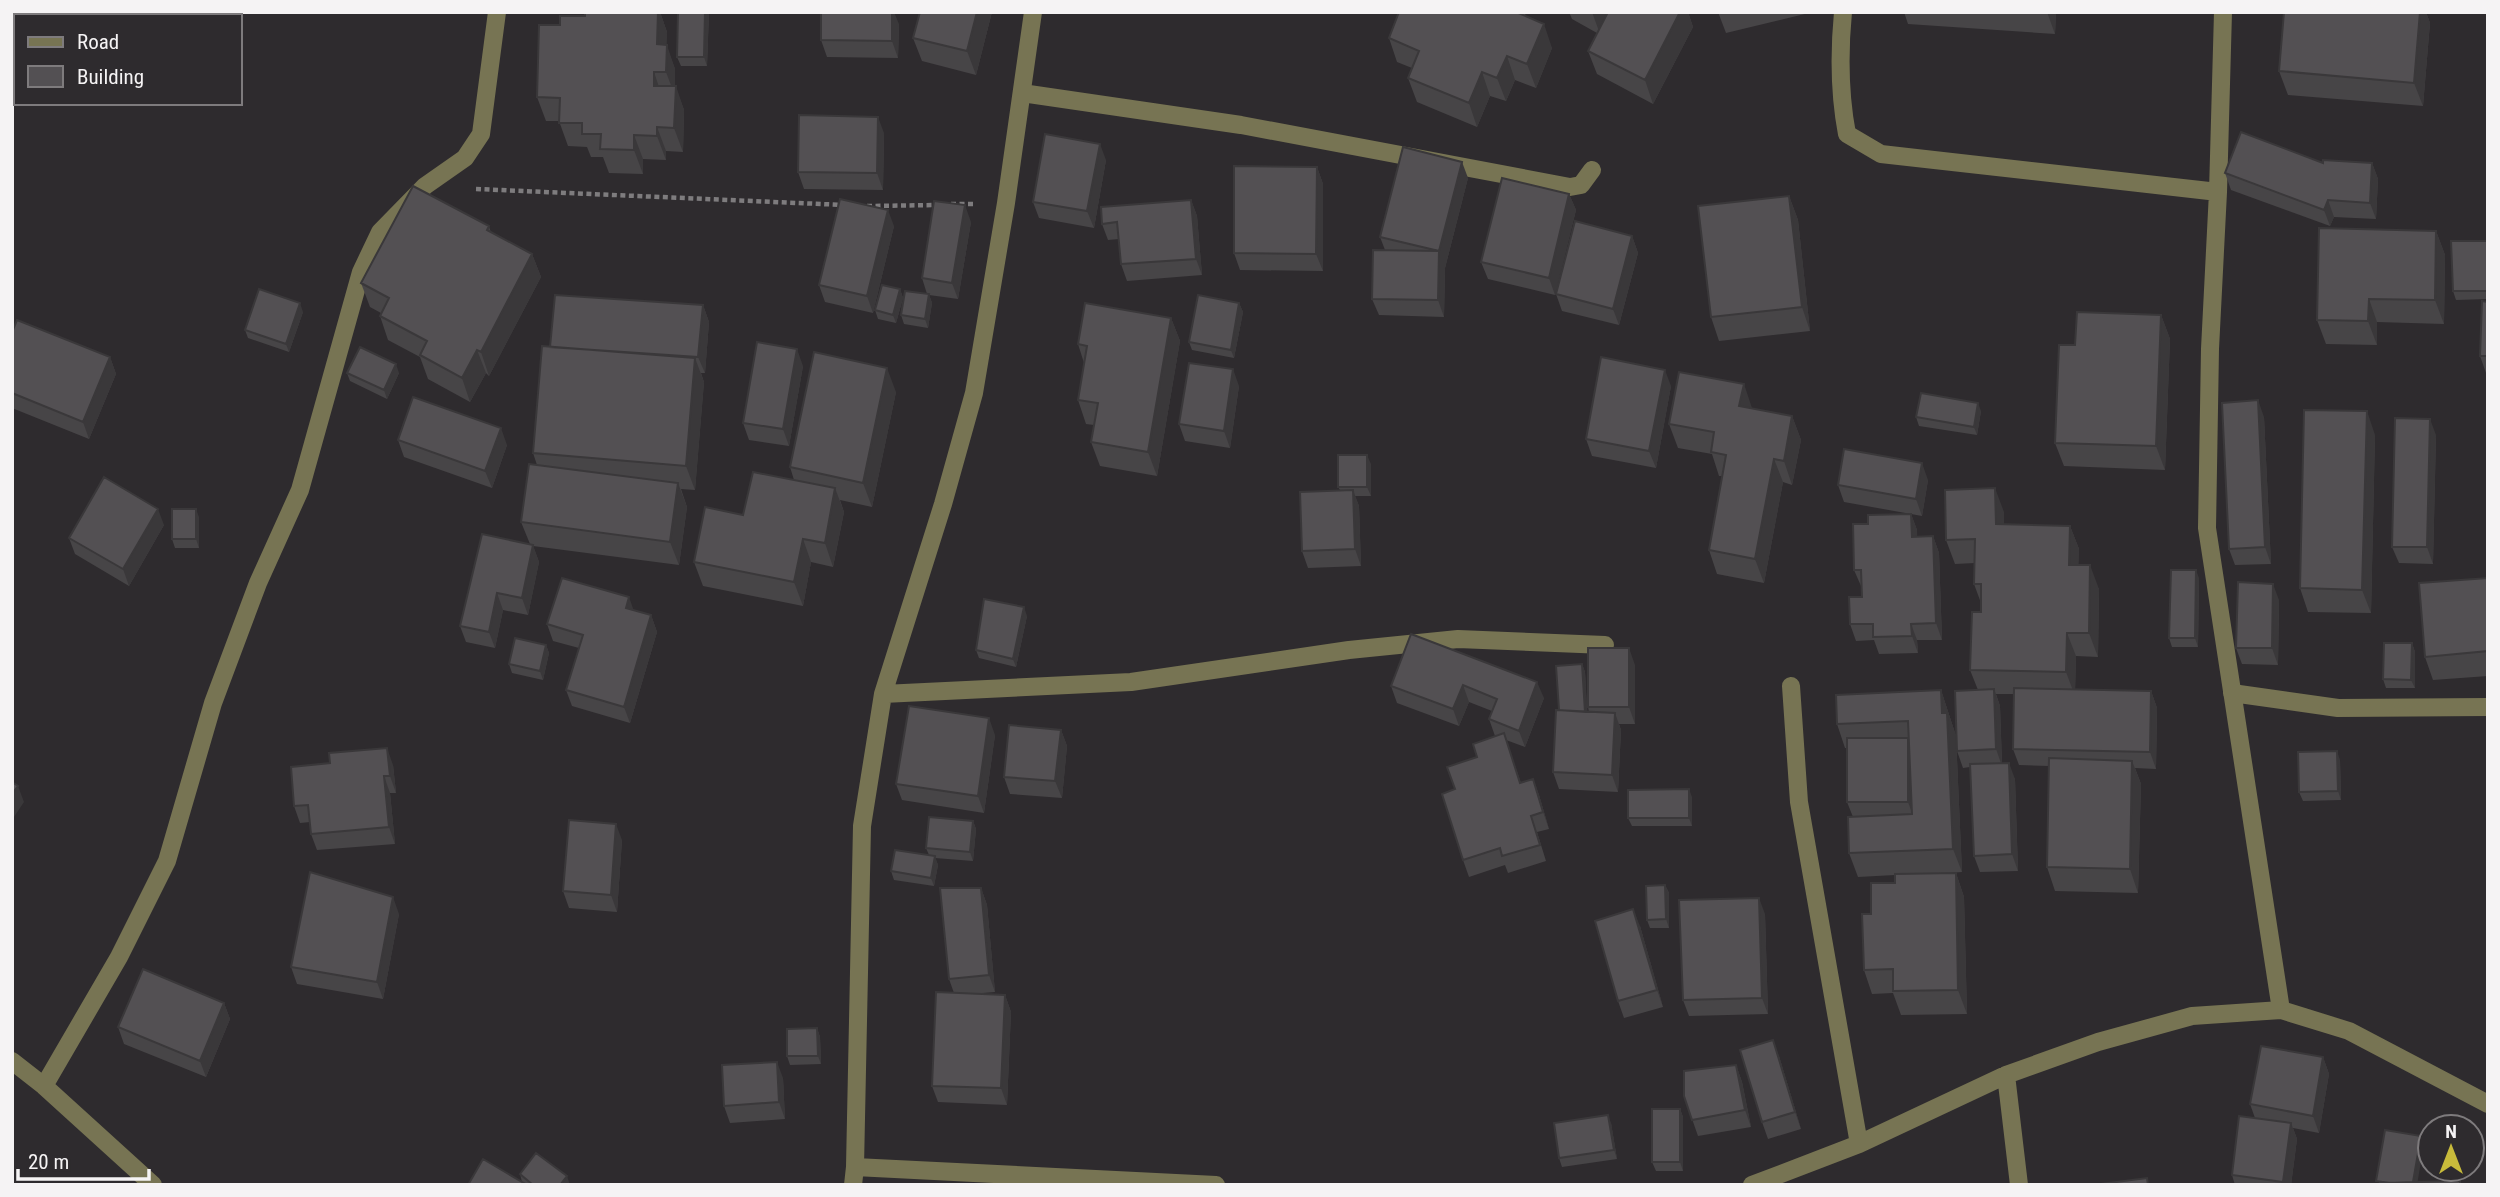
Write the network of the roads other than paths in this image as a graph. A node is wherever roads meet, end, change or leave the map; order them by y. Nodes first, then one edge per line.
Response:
1 (497, 12) edge
2 (1033, 12) edge
3 (1843, 12) edge
4 (2224, 12) edge
5 (1022, 93) junction
6 (1592, 170) dead end
7 (2218, 192) junction
8 (1605, 645) edge
9 (1791, 686) dead end
10 (2232, 693) junction
11 (883, 694) junction
12 (2488, 707) edge
13 (2281, 1010) junction
14 (12, 1061) edge
15 (2006, 1074) junction
16 (44, 1086) junction
17 (2488, 1104) edge
18 (1859, 1144) junction
19 (854, 1176) edge
20 (153, 1185) edge
21 (1216, 1185) edge
22 (1752, 1185) edge
23 (2019, 1185) edge

1 - 16 street
2 - 5 street
3 - 7 street
4 - 7 street
5 - 6 street
5 - 11 street
7 - 10 street
8 - 11 street
9 - 18 street
10 - 12 street
10 - 13 street
11 - 19 street
13 - 15 street
13 - 17 street
14 - 16 street
15 - 18 street
15 - 23 street
16 - 20 street
18 - 22 street
19 - 21 street

